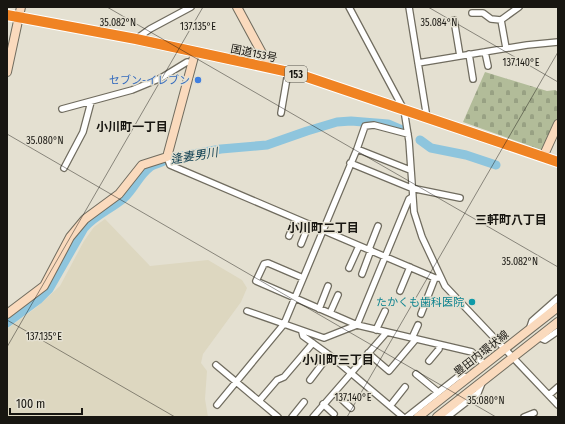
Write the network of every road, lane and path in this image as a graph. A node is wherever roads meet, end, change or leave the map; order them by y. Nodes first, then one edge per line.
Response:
1 (21, 7) edge
2 (191, 7) edge
3 (237, 7) edge
4 (349, 7) edge
5 (409, 7) edge
6 (519, 7) edge
7 (472, 13) dead end
8 (7, 15) edge
9 (19, 17) junction
10 (454, 20) dead end
11 (501, 20) junction
12 (136, 39) junction
13 (558, 42) edge
14 (506, 48) junction
15 (485, 52) junction
16 (469, 54) junction
17 (460, 56) junction
18 (194, 58) junction
19 (418, 63) junction
20 (488, 66) dead end
21 (270, 68) junction
22 (7, 72) edge
23 (288, 72) junction
24 (473, 79) dead end
25 (91, 102) junction
26 (62, 109) dead end
27 (404, 110) junction
28 (281, 113) dead end
29 (428, 118) junction
30 (558, 124) edge
31 (408, 134) junction
32 (356, 149) junction
33 (543, 157) junction
34 (168, 161) junction
35 (558, 162) edge
36 (350, 163) junction
37 (64, 168) dead end
38 (410, 170) junction
39 (412, 188) junction
40 (412, 197) junction
41 (460, 198) dead end
42 (296, 219) junction
43 (309, 224) junction
44 (378, 226) dead end
45 (323, 230) junction
46 (289, 236) dead end
47 (301, 244) dead end
48 (359, 246) junction
49 (370, 250) junction
50 (385, 256) junction
51 (410, 267) junction
52 (349, 268) dead end
53 (362, 274) dead end
54 (303, 278) junction
55 (438, 278) junction
56 (328, 286) dead end
57 (400, 291) dead end
58 (338, 295) dead end
59 (558, 298) edge
60 (294, 299) junction
61 (558, 307) edge
62 (319, 308) junction
63 (247, 311) dead end
64 (384, 311) dead end
65 (330, 313) junction
66 (7, 314) edge
67 (421, 314) dead end
68 (558, 322) edge
69 (284, 324) junction
70 (357, 325) junction
71 (418, 325) dead end
72 (376, 330) junction
73 (529, 330) junction
74 (558, 330) edge
75 (302, 332) junction
76 (386, 333) junction
77 (538, 337) junction
78 (414, 339) junction
79 (313, 343) junction
80 (439, 344) junction
81 (504, 348) junction
82 (368, 353) junction
83 (329, 356) junction
84 (512, 358) junction
85 (429, 361) dead end
86 (485, 364) junction
87 (216, 365) dead end
88 (351, 373) junction
89 (416, 374) dead end
90 (468, 377) junction
91 (310, 380) dead end
92 (483, 381) junction
93 (237, 382) junction
94 (406, 387) dead end
95 (558, 388) edge
96 (438, 392) junction
97 (335, 394) junction
98 (549, 395) junction
99 (259, 401) junction
100 (304, 402) dead end
101 (324, 404) junction
102 (217, 405) dead end
103 (558, 405) edge
104 (390, 406) junction
105 (351, 408) dead end
106 (534, 413) dead end
107 (334, 414) dead end
108 (278, 417) edge
109 (292, 417) edge
110 (313, 417) edge
111 (403, 417) edge
112 (407, 417) edge
113 (418, 417) edge
114 (437, 417) edge
115 (447, 417) edge
116 (524, 417) edge

1 - 9 street
2 - 12 street
3 - 21 street
4 - 27 street
5 - 19 street
6 - 11 street
7 - 11 street
8 - 9 highway, 国道153号 / 153
9 - 12 highway, 国道153号 / 153
9 - 22 street
10 - 17 street
11 - 14 street
12 - 18 highway, 国道153号 / 153
13 - 14 street
14 - 15 street
15 - 16 street
15 - 20 street
16 - 17 street
16 - 24 street
17 - 19 street
18 - 21 highway, 国道153号 / 153
18 - 25 street
18 - 34 street
19 - 29 street
21 - 23 highway, 国道153号 / 153
23 - 27 highway, 国道153号 / 153
23 - 28 street
25 - 26 street
25 - 37 street
27 - 29 highway, 国道153号 / 153
27 - 31 street
29 - 33 highway, 国道153号 / 153
30 - 33 street
31 - 32 street
31 - 38 street
32 - 36 street
32 - 38 street
33 - 35 highway, 国道153号 / 153
34 - 42 street
34 - 66 street
36 - 39 street
36 - 45 street
38 - 39 street
39 - 40 street
39 - 41 street
40 - 50 street
40 - 55 street
42 - 43 street
42 - 46 street
43 - 45 street
43 - 47 street
44 - 49 street
45 - 48 street
45 - 54 street
48 - 49 street
48 - 52 street
49 - 50 street
49 - 53 street
50 - 51 street
50 - 70 street
51 - 55 street
51 - 57 street
54 - 60 street
54 - 60 street
55 - 67 street
55 - 81 street
56 - 62 street
58 - 65 street
59 - 73 street
60 - 62 street
60 - 69 street
61 - 73 street, 豊田内環状線
62 - 65 street
63 - 69 street
64 - 72 street
65 - 70 street
68 - 77 street, 豊田内環状線
69 - 75 street
69 - 93 street
70 - 72 street
70 - 75 street
71 - 78 street
72 - 76 street
73 - 81 street, 豊田内環状線
74 - 77 street
75 - 79 street
76 - 78 street
76 - 82 street
77 - 84 street, 豊田内環状線
78 - 80 street
78 - 82 street
79 - 83 street
79 - 99 street
80 - 85 street
80 - 86 street
81 - 84 street
81 - 86 street, 豊田内環状線
82 - 88 street
83 - 88 street
83 - 91 street
84 - 92 street, 豊田内環状線
84 - 98 street
86 - 90 street, 豊田内環状線
87 - 93 street
88 - 97 street
88 - 104 street
89 - 96 street
90 - 96 street
90 - 113 street, 豊田内環状線
92 - 114 street, 豊田内環状線
92 - 115 street
93 - 99 street
93 - 102 street
94 - 104 street
95 - 98 street
96 - 112 street
97 - 101 street
97 - 105 street
98 - 103 street
99 - 108 street
100 - 109 street
101 - 107 street
101 - 110 street
104 - 111 street
106 - 116 street

